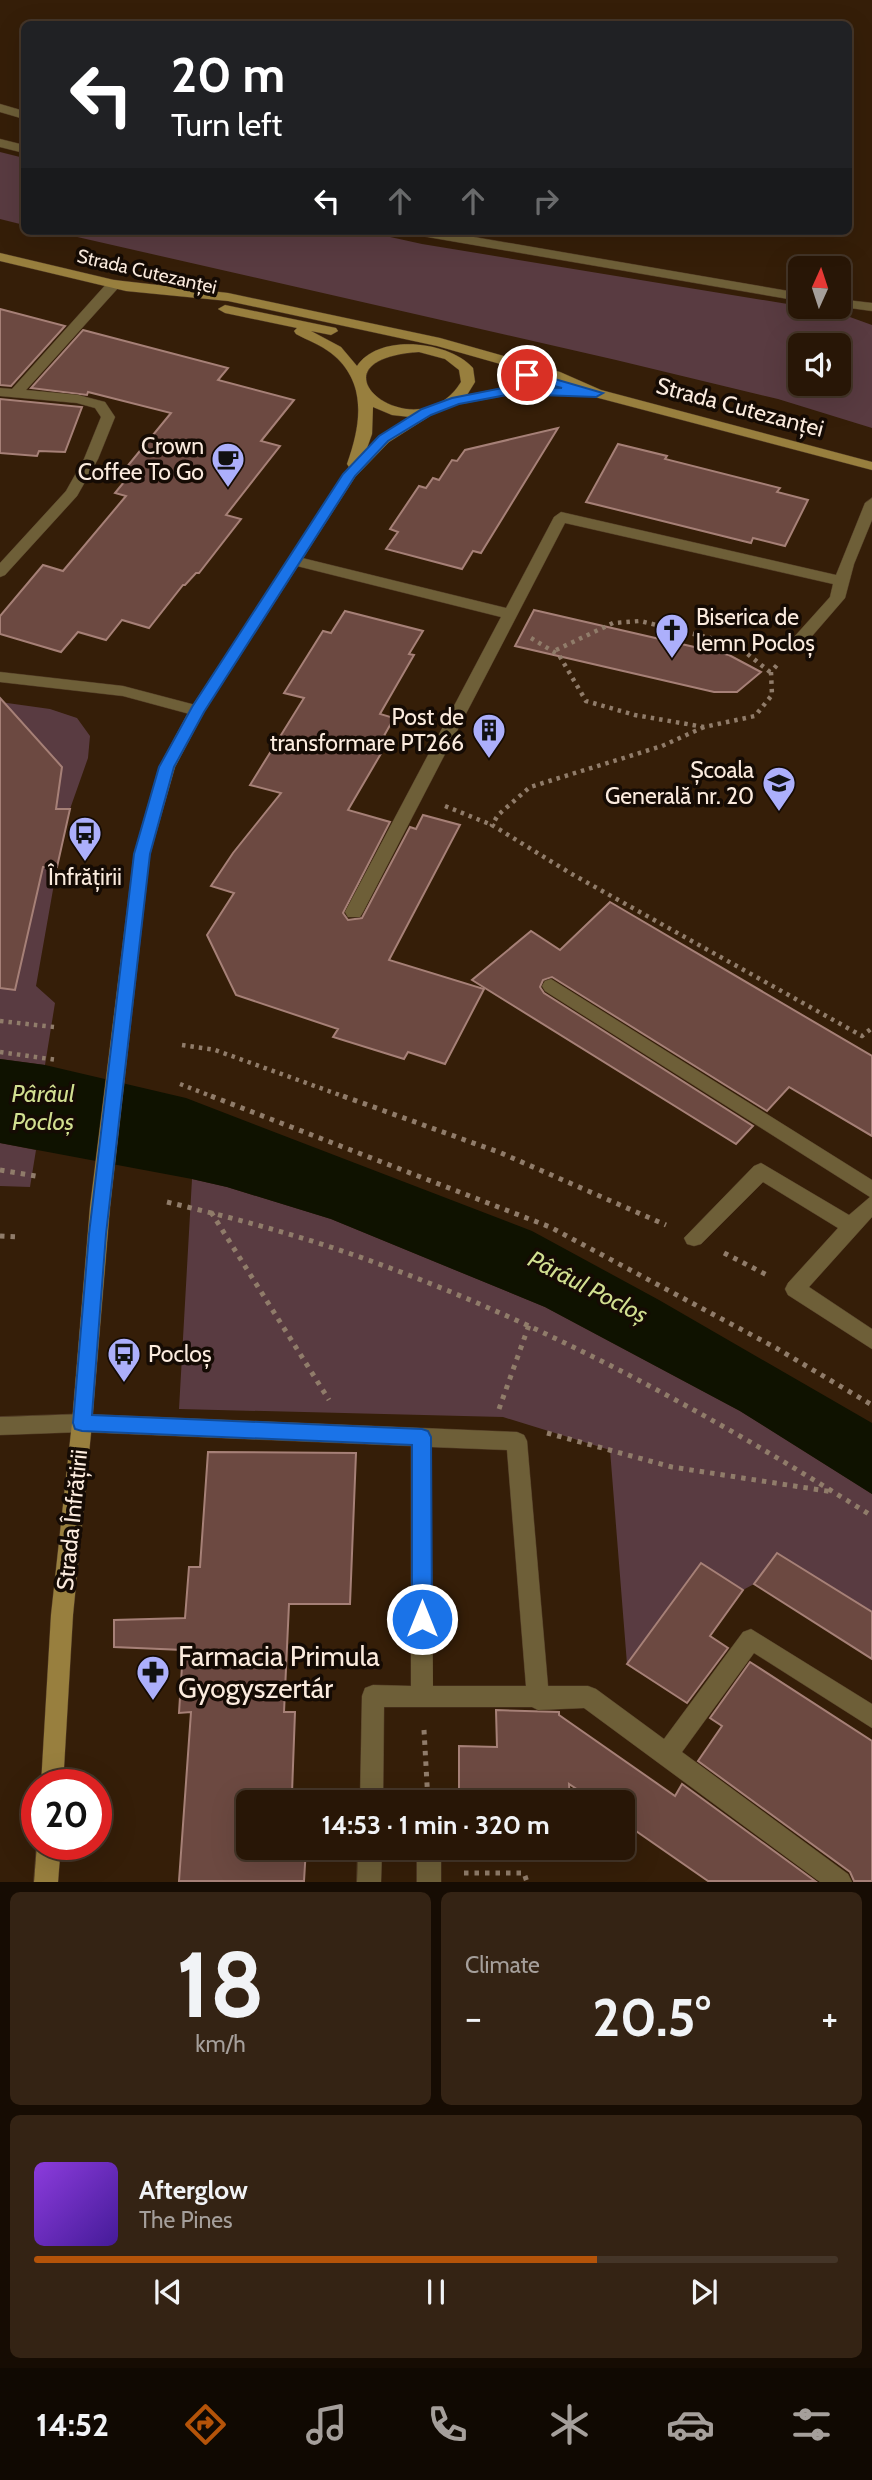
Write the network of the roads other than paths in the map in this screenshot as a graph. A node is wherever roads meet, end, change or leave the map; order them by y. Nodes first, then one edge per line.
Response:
1 (0, 108) edge
2 (21, 114) edge
3 (0, 143) edge
4 (21, 148) edge
5 (439, 235) edge
6 (0, 257) edge
7 (114, 284) junction
8 (788, 295) edge
9 (851, 305) edge
10 (872, 307) edge
11 (285, 323) junction
12 (419, 348) junction
13 (450, 355) junction
14 (359, 377) junction
15 (0, 392) edge
16 (16, 393) junction
17 (596, 393) junction
18 (366, 397) junction
19 (456, 401) junction
20 (427, 412) junction
21 (872, 466) edge
22 (350, 474) junction
23 (872, 503) edge
24 (294, 561) junction
25 (0, 572) edge
26 (841, 581) junction
27 (509, 614) junction
28 (794, 646) road end
29 (0, 677) edge
30 (197, 710) junction
31 (354, 912) dead end
32 (551, 986) dead end
33 (872, 1190) edge
34 (872, 1205) edge
35 (850, 1226) junction
36 (694, 1238) road end
37 (872, 1340) edge
38 (82, 1423) junction
39 (0, 1426) edge
40 (422, 1437) junction
41 (422, 1696) junction
42 (538, 1699) junction
43 (872, 1717) edge
44 (666, 1755) junction
45 (53, 1769) edge
46 (371, 1790) edge
47 (47, 1860) edge
48 (370, 1860) edge
49 (46, 1881) edge
50 (369, 1881) edge
51 (840, 1881) edge

1 - 2 street
3 - 4 street
5 - 8 street
6 - 7 street, Strada Cutezanței
7 - 11 street, Strada Cutezanței
7 - 16 street
7 - 17 street
9 - 10 street
11 - 12 street, Strada Cutezanței
11 - 14 street, Strada Cutezanței
12 - 13 street
12 - 14 street
13 - 17 street, Strada Cutezanței
13 - 19 street
14 - 18 street
15 - 16 street
16 - 25 street
17 - 19 street, Strada Cutezanței
17 - 21 street, Strada Cutezanței
18 - 20 street
18 - 22 street, Strada Înfrățirii
19 - 20 street
20 - 22 street, Strada Înfrățirii
22 - 24 street, Strada Înfrățirii
23 - 26 street
24 - 27 street
24 - 30 street, Strada Înfrățirii
26 - 27 street
26 - 28 street
27 - 31 street
29 - 30 street
30 - 38 street, Strada Înfrățirii
32 - 33 street
34 - 35 street
35 - 36 street
35 - 37 street
38 - 39 street
38 - 40 street
38 - 45 street, Strada Înfrățirii
40 - 41 street
40 - 42 street
41 - 42 street
41 - 46 street
42 - 44 street
43 - 44 street
44 - 51 street
47 - 49 street
48 - 50 street

